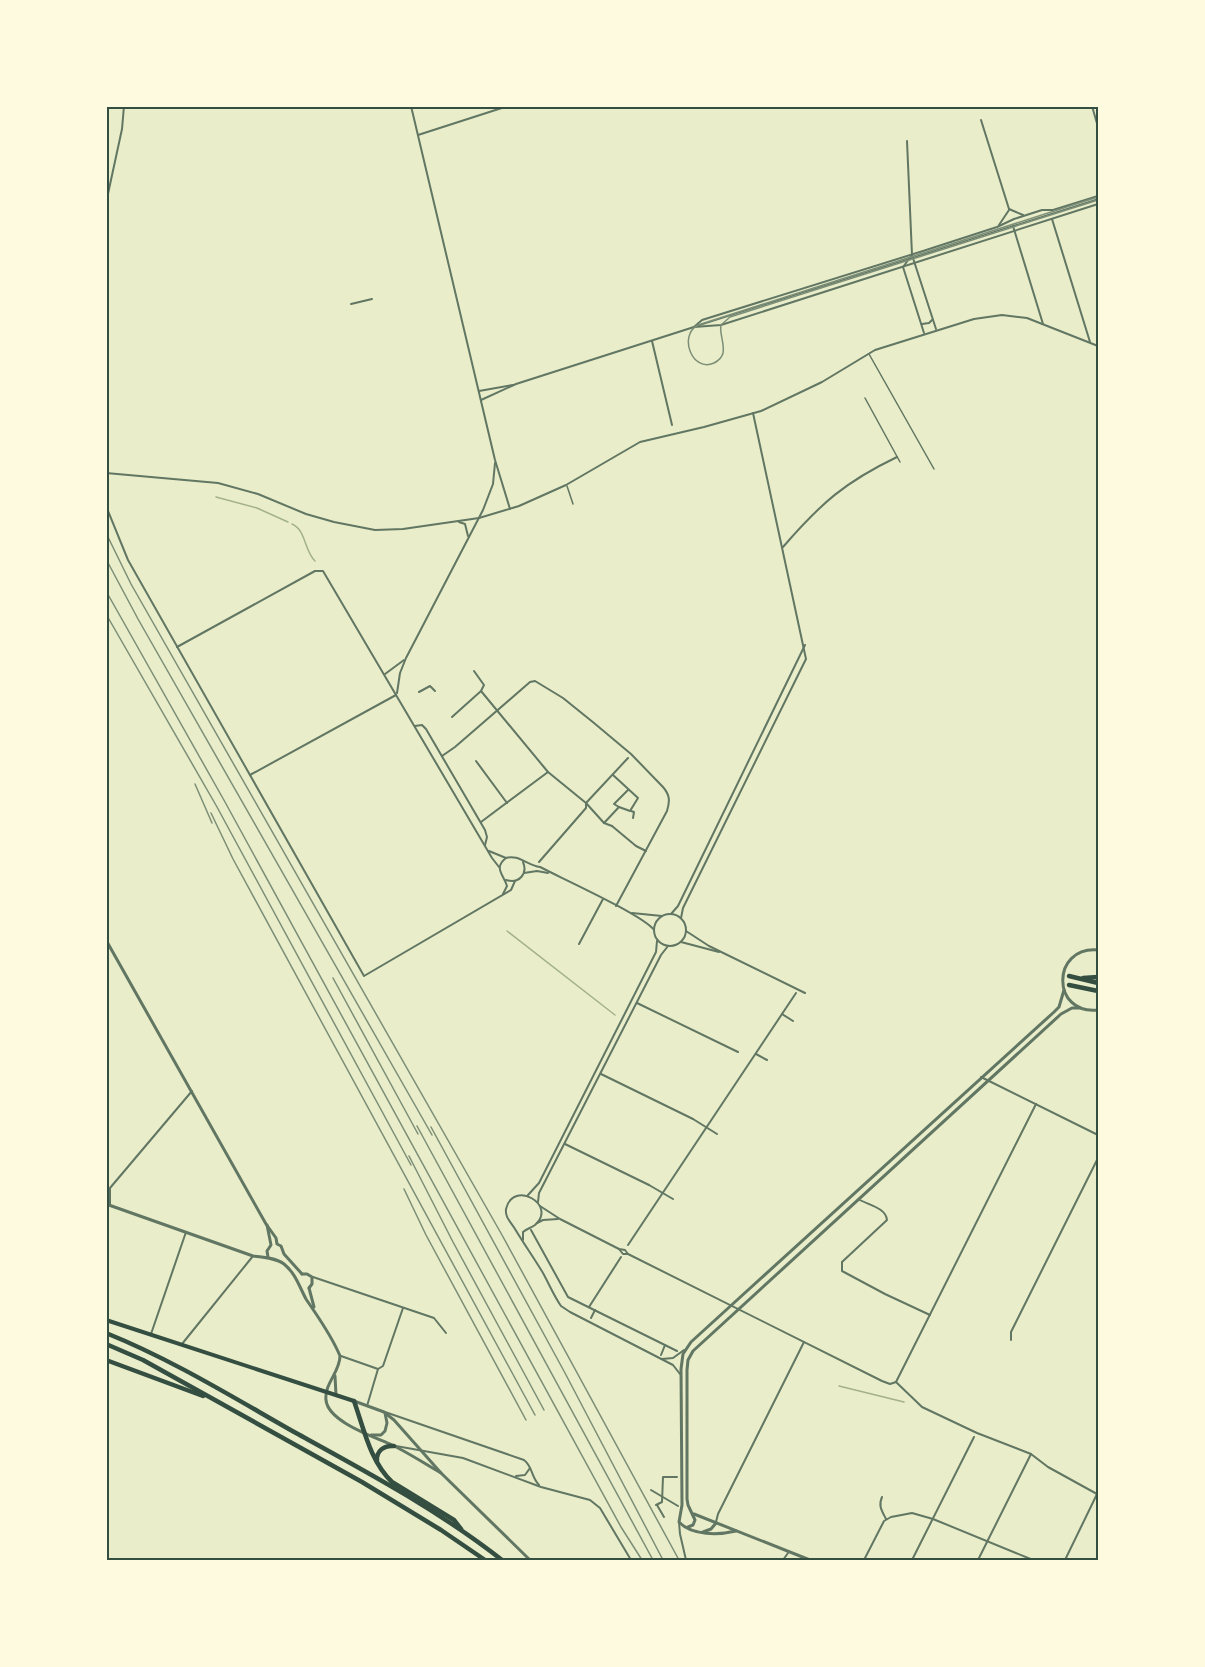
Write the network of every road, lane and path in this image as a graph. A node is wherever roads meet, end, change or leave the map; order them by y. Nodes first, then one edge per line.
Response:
1 (124, 106) edge
2 (411, 106) edge
3 (508, 106) edge
4 (1092, 106) edge
5 (981, 120) dead end
6 (1098, 127) edge
7 (418, 135) junction
8 (907, 141) dead end
9 (1098, 197) edge
10 (106, 203) edge
11 (1098, 204) edge
12 (1009, 209) junction
13 (1024, 216) junction
14 (1052, 219) junction
15 (1013, 226) junction
16 (997, 227) junction
17 (1015, 231) junction
18 (912, 256) junction
19 (908, 260) junction
20 (915, 263) junction
21 (903, 267) junction
22 (790, 295) junction
23 (372, 299) dead end
24 (793, 302) junction
25 (351, 304) dead end
26 (932, 320) junction
27 (920, 322) junction
28 (1043, 324) junction
29 (694, 327) junction
30 (936, 329) junction
31 (924, 333) junction
32 (652, 341) junction
33 (1091, 343) junction
34 (1098, 346) edge
35 (869, 353) junction
36 (516, 384) junction
37 (479, 391) junction
38 (865, 398) dead end
39 (481, 400) junction
40 (753, 413) junction
41 (672, 425) dead end
42 (897, 457) junction
43 (495, 460) junction
44 (900, 462) dead end
45 (934, 469) dead end
46 (106, 473) edge
47 (566, 485) junction
48 (573, 504) dead end
49 (106, 506) edge
50 (510, 509) junction
51 (479, 518) junction
52 (456, 521) junction
53 (468, 538) junction
54 (783, 547) junction
55 (805, 645) junction
56 (177, 647) junction
57 (406, 658) junction
58 (474, 671) dead end
59 (384, 674) junction
60 (435, 691) dead end
61 (481, 691) junction
62 (419, 692) dead end
63 (396, 695) junction
64 (497, 711) junction
65 (452, 717) dead end
66 (415, 726) junction
67 (442, 756) junction
68 (628, 758) dead end
69 (477, 761) dead end
70 (548, 772) junction
71 (250, 775) junction
72 (613, 775) junction
73 (628, 790) junction
74 (507, 803) junction
75 (586, 803) junction
76 (619, 807) junction
77 (630, 811) junction
78 (633, 818) dead end
79 (481, 822) junction
80 (604, 823) junction
81 (484, 845) junction
82 (487, 849) junction
83 (646, 851) junction
84 (506, 858) junction
85 (523, 862) junction
86 (539, 862) dead end
87 (499, 867) junction
88 (524, 873) junction
89 (552, 874) junction
90 (505, 879) junction
91 (515, 881) junction
92 (503, 895) junction
93 (603, 899) junction
94 (616, 906) junction
95 (632, 914) junction
96 (671, 914) junction
97 (662, 916) junction
98 (681, 918) junction
99 (654, 930) junction
100 (686, 931) junction
101 (106, 940) edge
102 (657, 940) junction
103 (681, 942) junction
104 (579, 944) dead end
105 (668, 946) junction
106 (1098, 950) edge
107 (724, 953) junction
108 (1069, 976) dead end
109 (1098, 977) edge
110 (1080, 978) junction
111 (1098, 983) edge
112 (1069, 985) dead end
113 (1064, 989) junction
114 (1098, 992) edge
115 (796, 993) dead end
116 (805, 993) dead end
117 (787, 995) dead end
118 (792, 998) junction
119 (637, 1003) junction
120 (1080, 1008) junction
121 (1098, 1010) edge
122 (782, 1014) junction
123 (792, 1021) dead end
124 (738, 1052) dead end
125 (748, 1052) dead end
126 (755, 1054) junction
127 (766, 1060) dead end
128 (601, 1074) junction
129 (981, 1077) junction
130 (989, 1080) junction
131 (192, 1091) junction
132 (1036, 1104) junction
133 (706, 1127) junction
134 (717, 1134) dead end
135 (1098, 1135) edge
136 (565, 1144) junction
137 (1098, 1158) edge
138 (662, 1193) junction
139 (528, 1195) junction
140 (674, 1199) dead end
141 (858, 1199) junction
142 (538, 1202) junction
143 (108, 1205) edge
144 (540, 1206) junction
145 (560, 1220) junction
146 (537, 1223) junction
147 (266, 1224) junction
148 (513, 1226) junction
149 (527, 1229) junction
150 (531, 1230) dead end
151 (186, 1233) junction
152 (523, 1240) junction
153 (277, 1244) junction
154 (271, 1245) junction
155 (628, 1245) dead end
156 (284, 1254) junction
157 (253, 1256) junction
158 (268, 1257) junction
159 (621, 1257) dead end
160 (277, 1261) junction
161 (302, 1274) junction
162 (311, 1277) junction
163 (297, 1279) junction
164 (321, 1279) junction
165 (312, 1284) junction
166 (301, 1288) junction
167 (309, 1288) junction
168 (571, 1298) junction
169 (566, 1303) dead end
170 (731, 1306) junction
171 (403, 1307) junction
172 (589, 1307) junction
173 (738, 1309) junction
174 (595, 1310) junction
175 (315, 1311) junction
176 (930, 1315) junction
177 (591, 1318) dead end
178 (106, 1320) edge
179 (1098, 1322) edge
180 (106, 1333) edge
181 (446, 1333) dead end
182 (151, 1334) junction
183 (1098, 1335) edge
184 (1011, 1340) dead end
185 (804, 1342) junction
186 (106, 1344) edge
187 (182, 1344) junction
188 (666, 1346) junction
189 (686, 1348) junction
190 (676, 1351) dead end
191 (340, 1356) junction
192 (660, 1356) junction
193 (106, 1360) edge
194 (378, 1370) junction
195 (335, 1374) junction
196 (681, 1377) junction
197 (896, 1382) junction
198 (327, 1392) junction
199 (336, 1395) junction
200 (217, 1401) junction
201 (354, 1401) junction
202 (367, 1406) junction
203 (384, 1412) junction
204 (366, 1435) junction
205 (974, 1437) dead end
206 (394, 1446) junction
207 (421, 1450) junction
208 (1031, 1454) junction
209 (377, 1464) junction
210 (530, 1467) junction
211 (441, 1473) junction
212 (513, 1476) junction
213 (676, 1477) dead end
214 (541, 1486) junction
215 (651, 1490) dead end
216 (1098, 1493) edge
217 (662, 1496) junction
218 (882, 1497) dead end
219 (875, 1503) dead end
220 (880, 1505) junction
221 (678, 1506) dead end
222 (692, 1513) junction
223 (680, 1515) junction
224 (664, 1517) dead end
225 (886, 1519) junction
226 (933, 1519) junction
227 (679, 1522) junction
228 (716, 1523) junction
229 (688, 1527) junction
230 (736, 1530) junction
231 (701, 1532) junction
232 (466, 1533) junction
233 (987, 1541) junction
234 (788, 1552) junction
235 (485, 1560) edge
236 (502, 1560) edge
237 (530, 1560) edge
238 (631, 1560) edge
239 (686, 1560) edge
240 (783, 1560) edge
241 (810, 1560) edge
242 (864, 1560) edge
243 (912, 1560) edge
244 (978, 1560) edge
245 (1033, 1560) edge
246 (1065, 1560) edge

1 - 10 street
2 - 7 street
3 - 7 street
4 - 6 street
5 - 12 street
7 - 37 street
8 - 18 street
9 - 13 street
9 - 15 lane
11 - 14 street
12 - 13 street
12 - 16 street
13 - 16 street
14 - 17 street
14 - 33 street
15 - 17 street
15 - 18 lane
16 - 18 street
17 - 20 street
17 - 28 street
18 - 19 street
18 - 20 street
18 - 22 street
19 - 21 street
19 - 22 lane
20 - 21 street
20 - 26 street
21 - 24 street
21 - 27 street
22 - 24 lane
22 - 29 street
23 - 25 street
24 - 29 street
26 - 27 street
26 - 30 street
27 - 31 street
28 - 30 street
28 - 33 street
29 - 32 street
30 - 31 street
31 - 35 street
32 - 36 street
32 - 41 street
33 - 34 street
35 - 40 street
35 - 45 lane
36 - 37 street
36 - 39 street
37 - 39 street
38 - 42 lane
39 - 43 street
40 - 47 street
40 - 54 street
42 - 44 lane
42 - 54 street
43 - 50 street
43 - 51 street
46 - 52 street
47 - 48 lane
47 - 50 street
49 - 56 street
50 - 51 street
51 - 52 street
51 - 53 street
52 - 53 street
53 - 57 street
54 - 55 street
55 - 96 street
55 - 98 street
56 - 59 street
56 - 71 street
57 - 59 street
57 - 63 street
58 - 61 street
59 - 63 street
60 - 62 street
61 - 64 street
61 - 65 street
63 - 66 street
63 - 71 street
64 - 67 street
64 - 70 street
64 - 83 street
66 - 67 street
66 - 81 street
67 - 79 street
68 - 72 street
69 - 74 street
70 - 74 street
70 - 75 street
71 - 92 street
72 - 73 street
72 - 75 street
73 - 76 street
73 - 77 street
74 - 79 street
75 - 80 street
75 - 86 street
76 - 77 street
76 - 80 street
77 - 78 street
79 - 81 street
80 - 83 street
81 - 82 street
82 - 84 street
82 - 87 street
83 - 94 street
84 - 85 street
84 - 87 street
85 - 88 street
85 - 89 street
87 - 90 street
88 - 89 street
88 - 91 street
89 - 93 street
90 - 91 street
90 - 92 street
91 - 92 street
93 - 94 street
93 - 104 street
94 - 95 street
95 - 97 street
95 - 99 street
96 - 97 street
96 - 98 street
97 - 99 street
98 - 100 street
99 - 102 street
100 - 103 street
100 - 107 street
101 - 131 street
102 - 105 street
102 - 139 street
103 - 105 street
103 - 107 street
105 - 119 street
106 - 113 street
107 - 116 street
108 - 110 highway
109 - 110 highway
110 - 111 highway
112 - 114 highway
113 - 120 street
113 - 129 street
115 - 118 street
117 - 118 street
118 - 122 street
119 - 124 street
119 - 128 street
120 - 121 street
120 - 130 street
122 - 123 street
122 - 126 street
125 - 126 street
126 - 127 street
126 - 133 street
128 - 133 street
128 - 136 street
129 - 130 street
129 - 170 street
130 - 132 street
130 - 141 street
131 - 143 street
131 - 147 street
132 - 135 street
132 - 176 street
133 - 134 street
133 - 138 street
136 - 138 street
136 - 142 street
137 - 184 street
138 - 140 street
138 - 155 street
139 - 142 street
139 - 148 street
141 - 173 street
141 - 176 street
142 - 144 street
143 - 151 street
144 - 145 street
144 - 146 street
145 - 146 street
145 - 170 street
146 - 149 street
147 - 153 street
147 - 154 street
148 - 149 street
148 - 152 street
149 - 152 street
150 - 168 street
151 - 157 street
151 - 182 street
152 - 192 street
153 - 154 street
153 - 156 street
154 - 158 street
156 - 160 street
156 - 161 street
157 - 158 street
157 - 187 street
158 - 160 street
159 - 172 street
160 - 163 street
161 - 162 street
161 - 163 street
162 - 164 street
162 - 165 street
163 - 166 street
164 - 165 street
164 - 171 street
165 - 167 street
166 - 167 street
166 - 175 street
167 - 175 street
168 - 169 street
168 - 172 street
170 - 173 street
170 - 189 street
171 - 181 street
171 - 194 street
172 - 174 street
173 - 185 street
173 - 222 street
174 - 177 street
174 - 188 street
175 - 191 street
176 - 197 street
178 - 182 main road
179 - 183 street
180 - 232 highway
182 - 187 main road
185 - 197 street
185 - 228 street
186 - 200 highway
187 - 198 main road
188 - 190 street
188 - 192 street
189 - 192 street
189 - 196 street
191 - 194 street
191 - 195 street
192 - 196 street
193 - 200 highway
194 - 202 street
195 - 198 street
195 - 199 street
196 - 223 street
197 - 208 street
198 - 199 main road
198 - 204 street
199 - 201 main road
200 - 235 highway
201 - 202 street
201 - 204 highway
202 - 203 street
203 - 204 street
203 - 207 street
203 - 210 street
204 - 206 street
204 - 209 highway
205 - 226 street
206 - 207 street
206 - 209 highway
206 - 211 street
207 - 211 street
207 - 212 street
208 - 216 street
208 - 233 street
209 - 232 highway
210 - 212 street
210 - 214 street
211 - 237 street
212 - 214 street
213 - 217 street
214 - 238 street
215 - 217 street
216 - 246 street
217 - 221 street
217 - 224 street
218 - 220 street
219 - 220 street
220 - 225 street
222 - 223 street
222 - 228 street
222 - 229 street
223 - 227 street
225 - 226 street
225 - 242 street
226 - 233 street
226 - 243 street
227 - 229 street
227 - 239 street
228 - 230 street
228 - 231 street
229 - 231 street
230 - 231 street
230 - 234 street
232 - 236 highway
233 - 244 street
233 - 245 street
234 - 240 street
234 - 241 street

